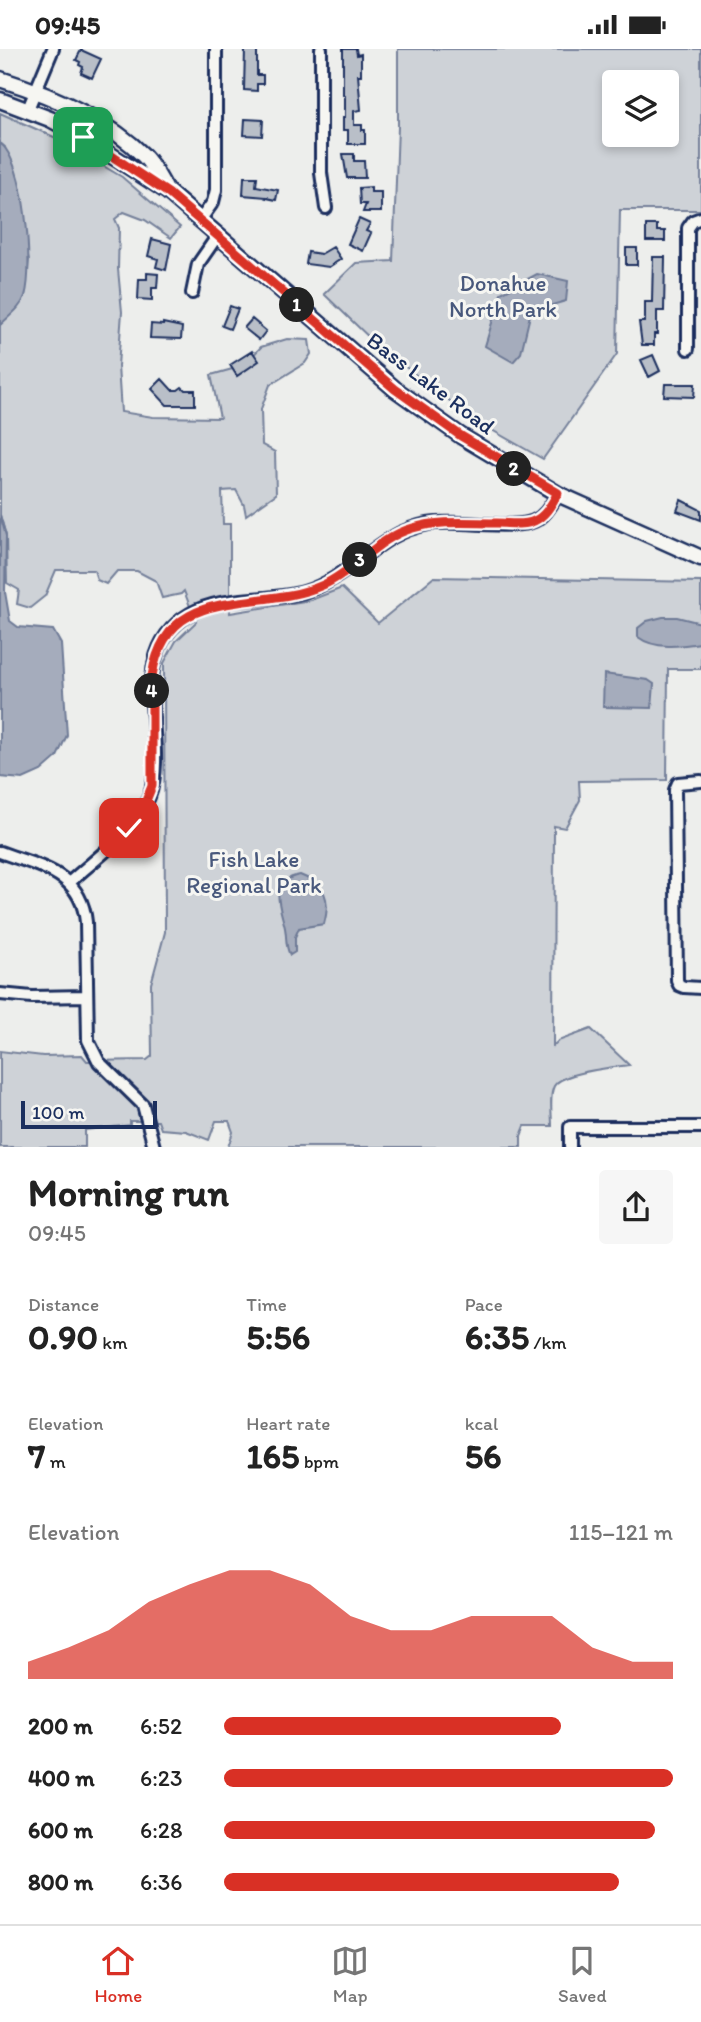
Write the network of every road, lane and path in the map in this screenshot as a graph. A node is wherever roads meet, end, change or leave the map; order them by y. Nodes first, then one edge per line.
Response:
1 (54, 49) edge
2 (216, 49) edge
3 (321, 49) edge
4 (0, 79) edge
5 (35, 90) junction
6 (0, 100) edge
7 (28, 109) junction
8 (168, 193) junction
9 (326, 208) dead end
10 (201, 219) junction
11 (697, 220) edge
12 (218, 235) junction
13 (192, 293) dead end
14 (688, 349) dead end
15 (558, 493) junction
16 (701, 558) edge
17 (701, 781) edge
18 (0, 852) edge
19 (70, 882) junction
20 (701, 988) edge
21 (0, 994) edge
22 (86, 996) junction
23 (701, 1127) edge
24 (154, 1147) edge
25 (570, 1147) edge

1 - 5 street
2 - 10 street
3 - 9 street
4 - 5 main road, Bass Lake Road
5 - 7 street
5 - 8 main road, Bass Lake Road
6 - 7 main road, Bass Lake Road
7 - 8 main road, Bass Lake Road
8 - 10 main road, Bass Lake Road
10 - 12 main road, Bass Lake Road
11 - 14 street
12 - 13 street
12 - 15 main road, Bass Lake Road
15 - 16 main road, Bass Lake Road
15 - 19 street
17 - 20 street
18 - 19 street
19 - 22 street
21 - 22 street
22 - 24 street
23 - 25 street

